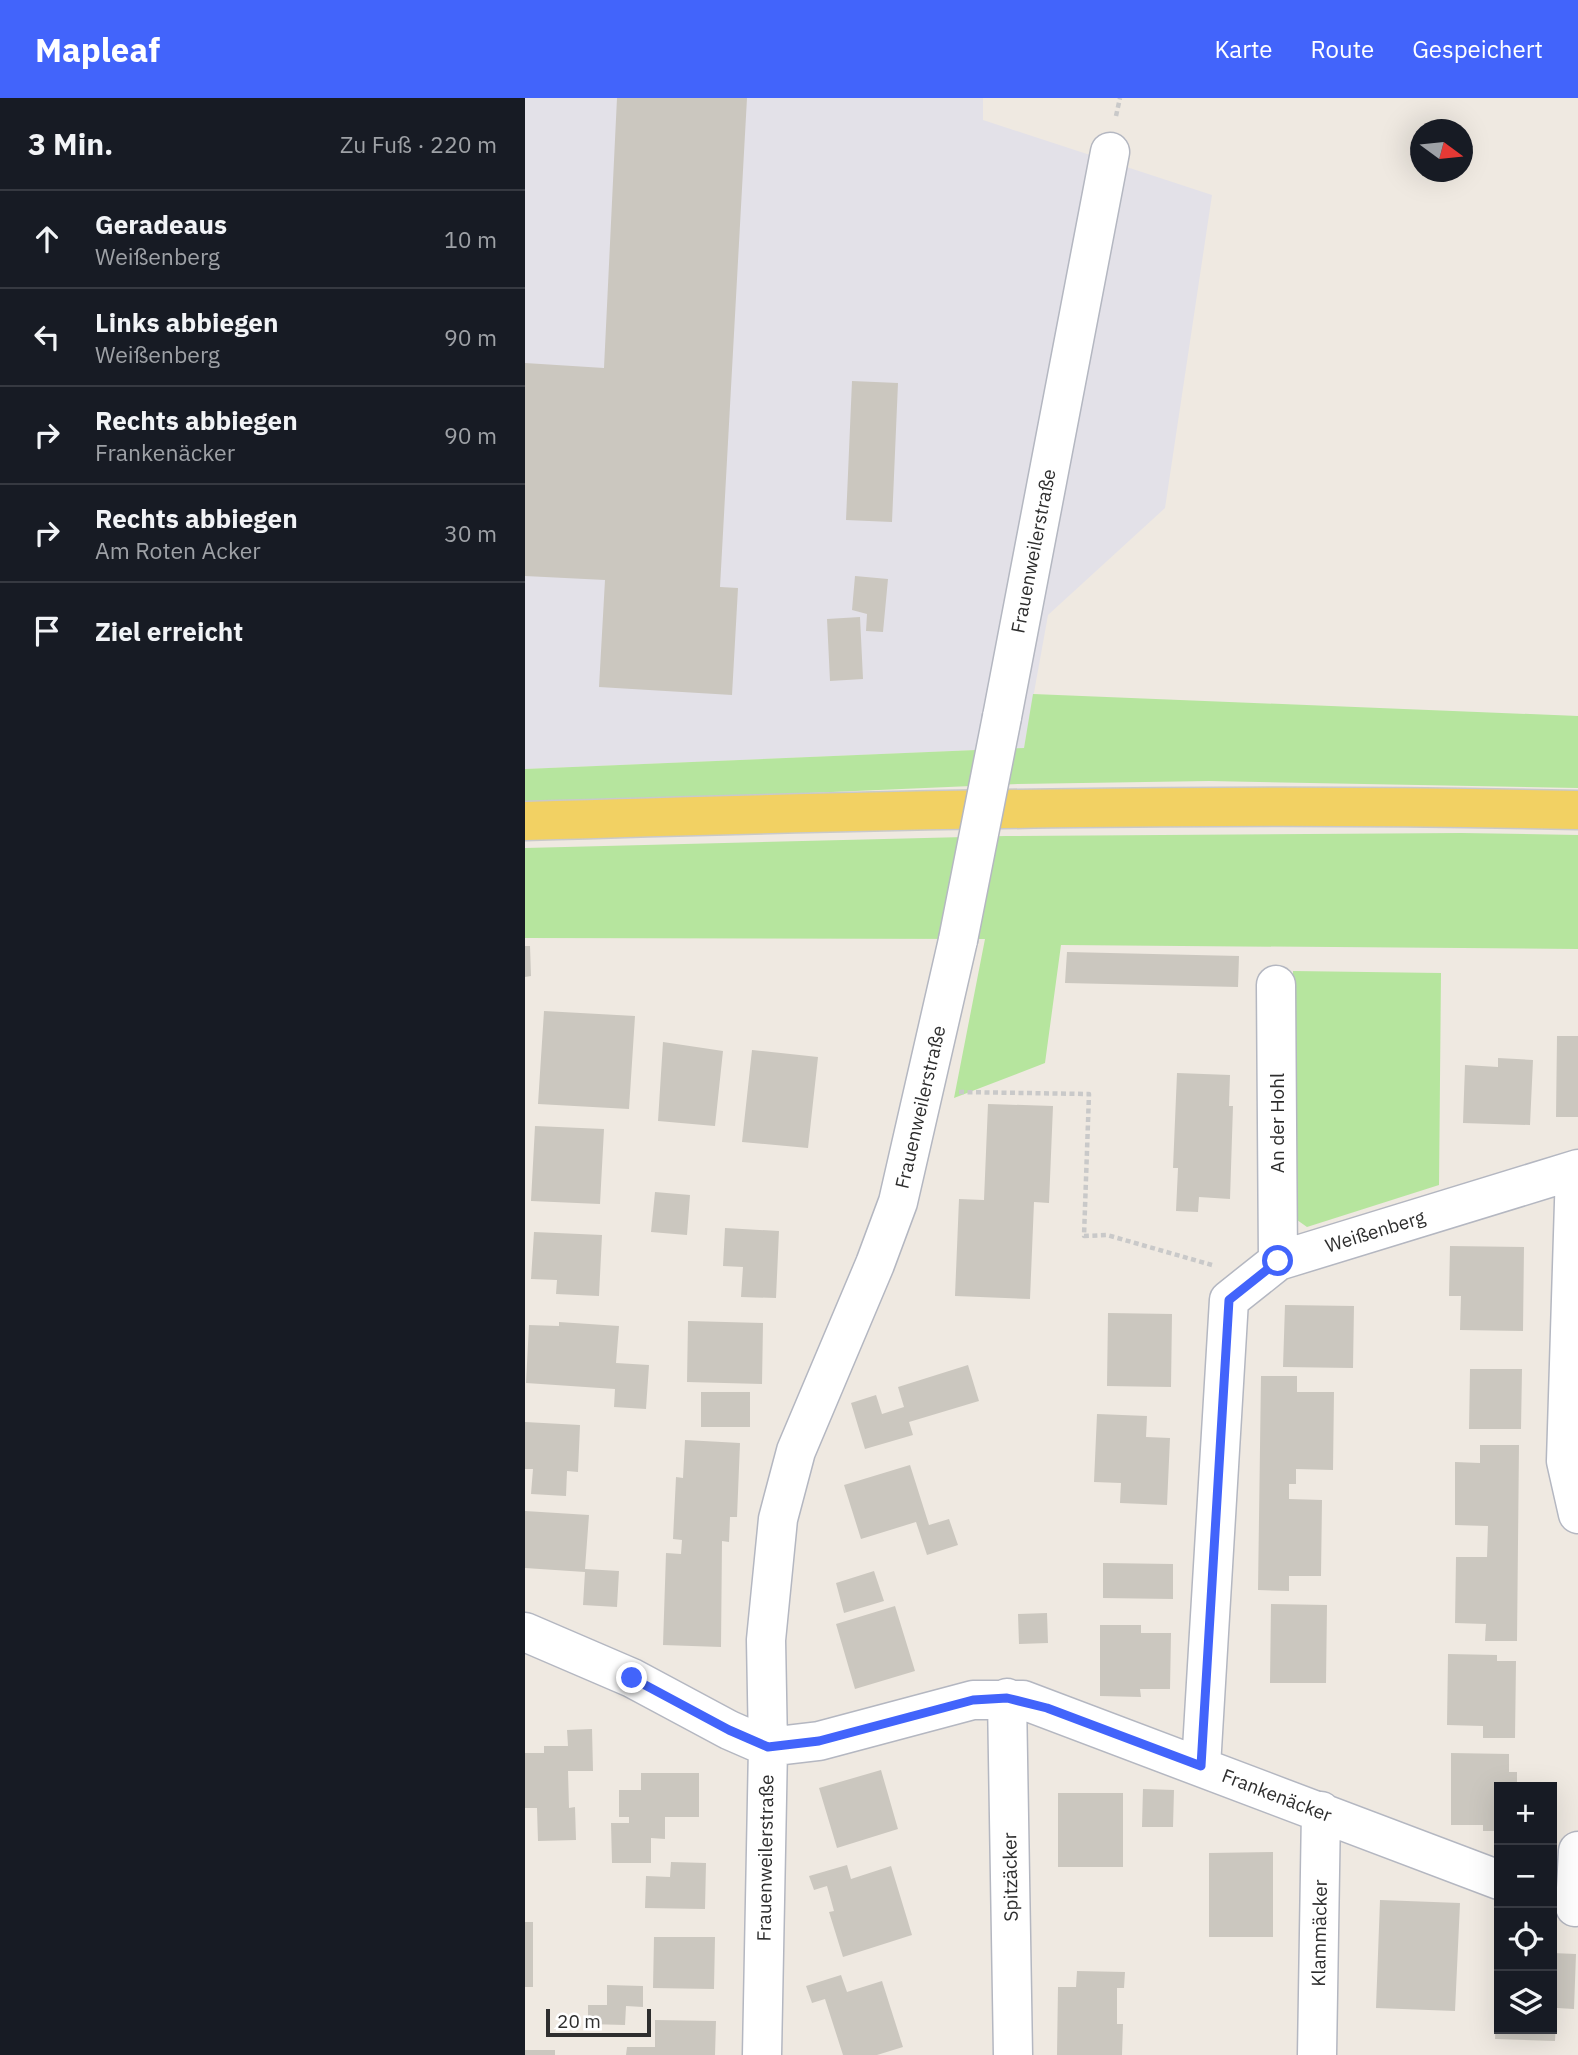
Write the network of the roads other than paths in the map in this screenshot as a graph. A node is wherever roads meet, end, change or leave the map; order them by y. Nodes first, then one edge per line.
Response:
1 (1110, 152) dead end
2 (1578, 810) edge
3 (525, 821) edge
4 (1276, 985) dead end
5 (1576, 1170) edge
6 (1265, 1271) junction
7 (1577, 1511) edge
8 (525, 1632) edge
9 (1007, 1698) junction
10 (768, 1747) junction
11 (1201, 1766) junction
12 (1321, 1811) junction
13 (1578, 1851) edge
14 (1494, 1878) edge
15 (1568, 1905) edge
16 (762, 2055) edge
17 (1013, 2055) edge
18 (1317, 2055) edge

1 - 10 street, Frauenweilerstraße, bridge
2 - 3 main road
4 - 6 street, An der Hohl
5 - 6 street, Weißenberg
5 - 7 street
6 - 11 street, Weißenberg
8 - 10 street
9 - 10 street, Frankenäcker
9 - 11 street, Frankenäcker
9 - 17 street, Spitzäcker
10 - 16 street, Frauenweilerstraße
11 - 12 street, Frankenäcker
12 - 14 street, Frankenäcker
12 - 18 street, Klammäcker
13 - 15 street

